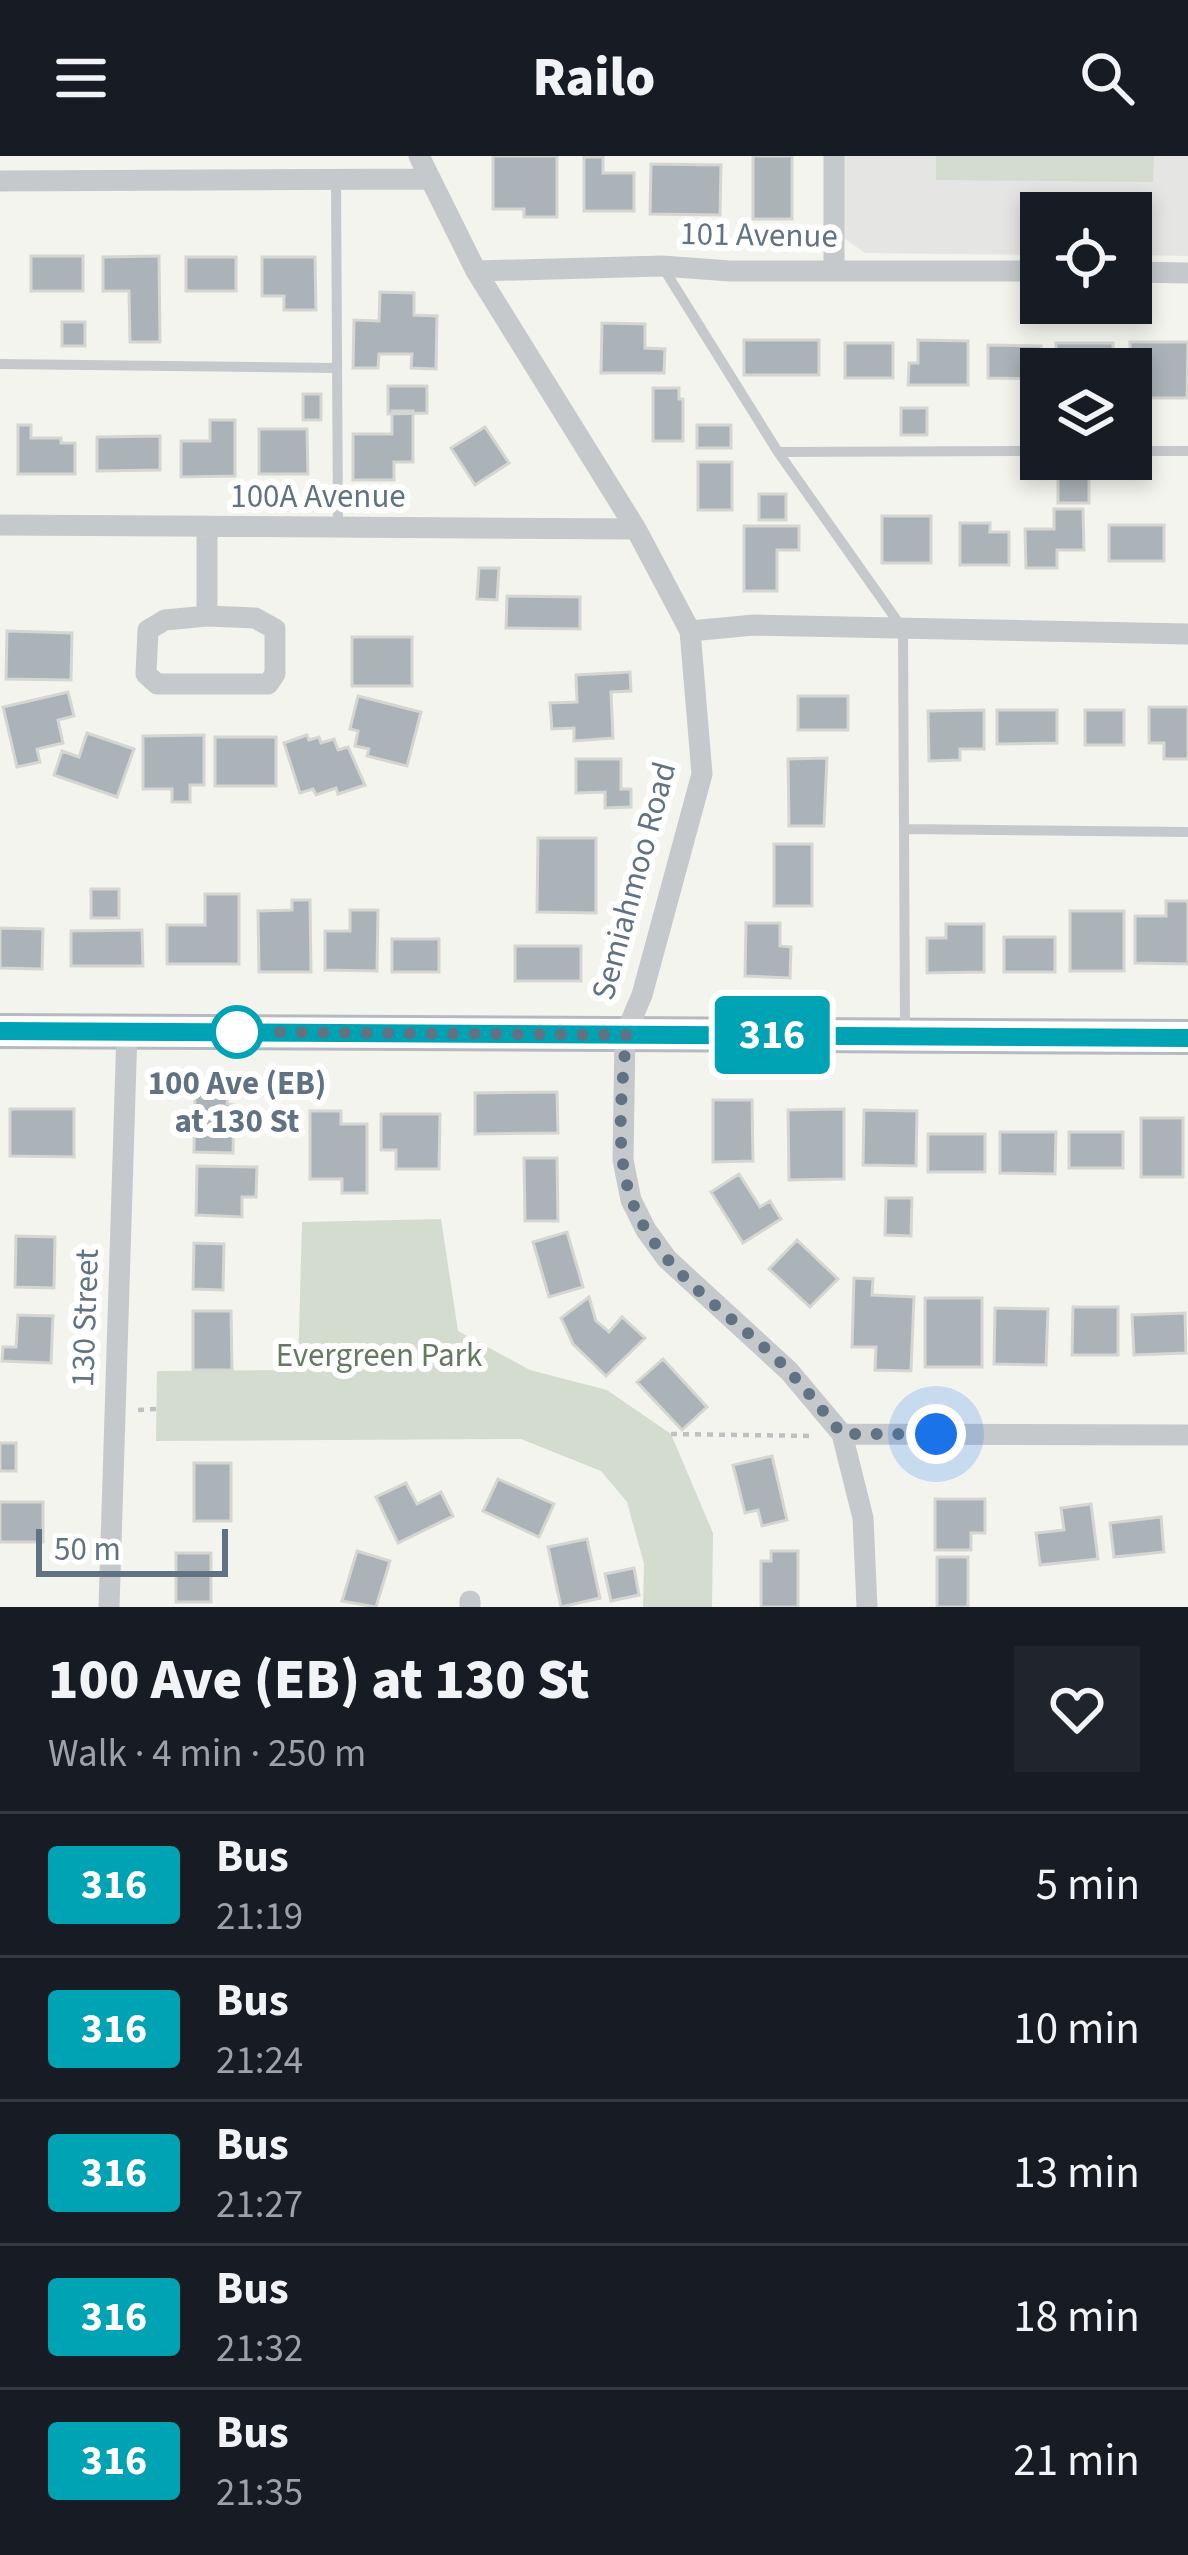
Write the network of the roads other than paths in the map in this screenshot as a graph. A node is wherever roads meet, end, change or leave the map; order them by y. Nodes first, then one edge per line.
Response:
1 (419, 156) edge
2 (834, 156) edge
3 (430, 179) junction
4 (0, 181) edge
5 (336, 181) junction
6 (662, 266) junction
7 (834, 270) junction
8 (476, 271) junction
9 (1020, 272) edge
10 (1152, 272) edge
11 (1188, 273) edge
12 (0, 364) edge
13 (336, 368) junction
14 (1152, 451) edge
15 (1188, 451) edge
16 (778, 452) junction
17 (1020, 452) edge
18 (0, 525) edge
19 (207, 529) junction
20 (338, 529) junction
21 (636, 529) junction
22 (207, 616) junction
23 (902, 629) junction
24 (690, 631) junction
25 (1188, 634) edge
26 (906, 829) junction
27 (1188, 832) edge
28 (0, 1031) edge
29 (127, 1031) junction
30 (626, 1035) junction
31 (904, 1035) junction
32 (1188, 1037) edge
33 (842, 1434) junction
34 (1188, 1435) edge
35 (109, 1607) edge
36 (867, 1607) edge

1 - 3 street, Semiahmoo Road
2 - 7 street
3 - 5 street
3 - 8 street, Semiahmoo Road
4 - 5 street
5 - 13 lane
6 - 7 street, 101 Avenue
6 - 8 street, 101 Avenue
6 - 16 lane
7 - 9 street, 101 Avenue
8 - 21 street, Semiahmoo Road
10 - 11 street
12 - 13 lane
13 - 20 lane
14 - 15 lane
16 - 17 lane
16 - 23 lane
18 - 19 street, 100A Avenue
19 - 20 street, 100A Avenue
19 - 22 street
20 - 21 street, 100A Avenue
21 - 24 street, Semiahmoo Road
22 - 22 street
23 - 24 street
23 - 25 street
23 - 26 lane
24 - 30 street, Semiahmoo Road
26 - 27 lane
26 - 31 lane
28 - 29 street
29 - 30 street
29 - 35 street, 130 Street
30 - 31 street
30 - 33 street, Semiahmoo Road
31 - 32 street
33 - 34 street
33 - 36 street, Semiahmoo Road

